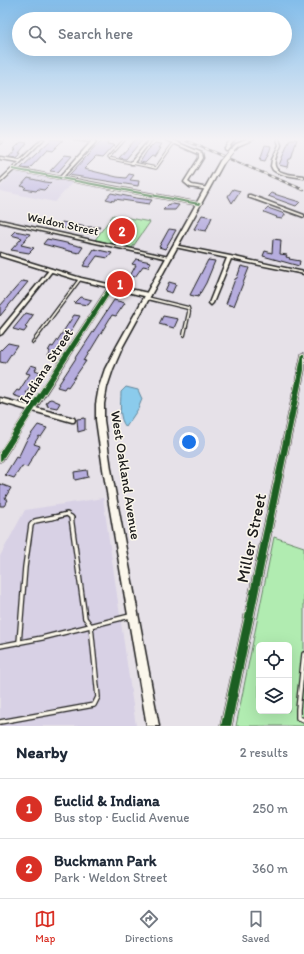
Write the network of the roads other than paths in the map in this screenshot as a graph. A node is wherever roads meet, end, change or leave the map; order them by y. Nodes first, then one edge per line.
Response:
1 (9, 173) edge
2 (34, 173) edge
3 (66, 173) edge
4 (190, 173) edge
5 (216, 173) edge
6 (280, 173) edge
7 (304, 177) edge
8 (61, 178) junction
9 (0, 182) edge
10 (207, 189) junction
11 (249, 196) dead end
12 (199, 204) junction
13 (304, 216) edge
14 (0, 221) edge
15 (175, 246) junction
16 (0, 254) edge
17 (230, 257) junction
18 (168, 258) junction
19 (51, 270) junction
20 (304, 273) edge
21 (80, 279) junction
22 (112, 286) junction
23 (147, 296) junction
24 (211, 303) dead end
25 (0, 333) edge
26 (184, 335) dead end
27 (33, 342) dead end
28 (304, 356) edge
29 (0, 400) edge
30 (32, 409) junction
31 (72, 420) dead end
32 (0, 458) edge
33 (134, 614) junction
34 (91, 626) junction
35 (19, 643) junction
36 (0, 646) edge
37 (304, 654) edge
38 (304, 720) edge
39 (0, 722) edge
40 (156, 725) edge
41 (226, 726) edge

1 - 9 street
2 - 8 street
3 - 8 street
4 - 10 street
5 - 10 main road, West Oakland Avenue, bridge
6 - 7 street
8 - 12 street
10 - 12 main road, West Oakland Avenue
11 - 13 street
12 - 15 main road, West Oakland Avenue
14 - 18 street, Weldon Street
15 - 17 street
15 - 18 main road, West Oakland Avenue
16 - 19 street
17 - 20 street
17 - 24 street
18 - 23 main road, West Oakland Avenue
19 - 21 street
19 - 25 street
21 - 22 street
21 - 27 lane
22 - 23 street
22 - 30 street, Indiana Street
23 - 26 lane
23 - 33 main road, West Oakland Avenue
28 - 41 street, Miller Street
29 - 30 street
30 - 31 street
30 - 32 street, Indiana Street
33 - 34 lane
33 - 40 main road, West Oakland Avenue
34 - 35 lane
34 - 35 lane
34 - 39 lane
35 - 36 lane
37 - 38 lane

